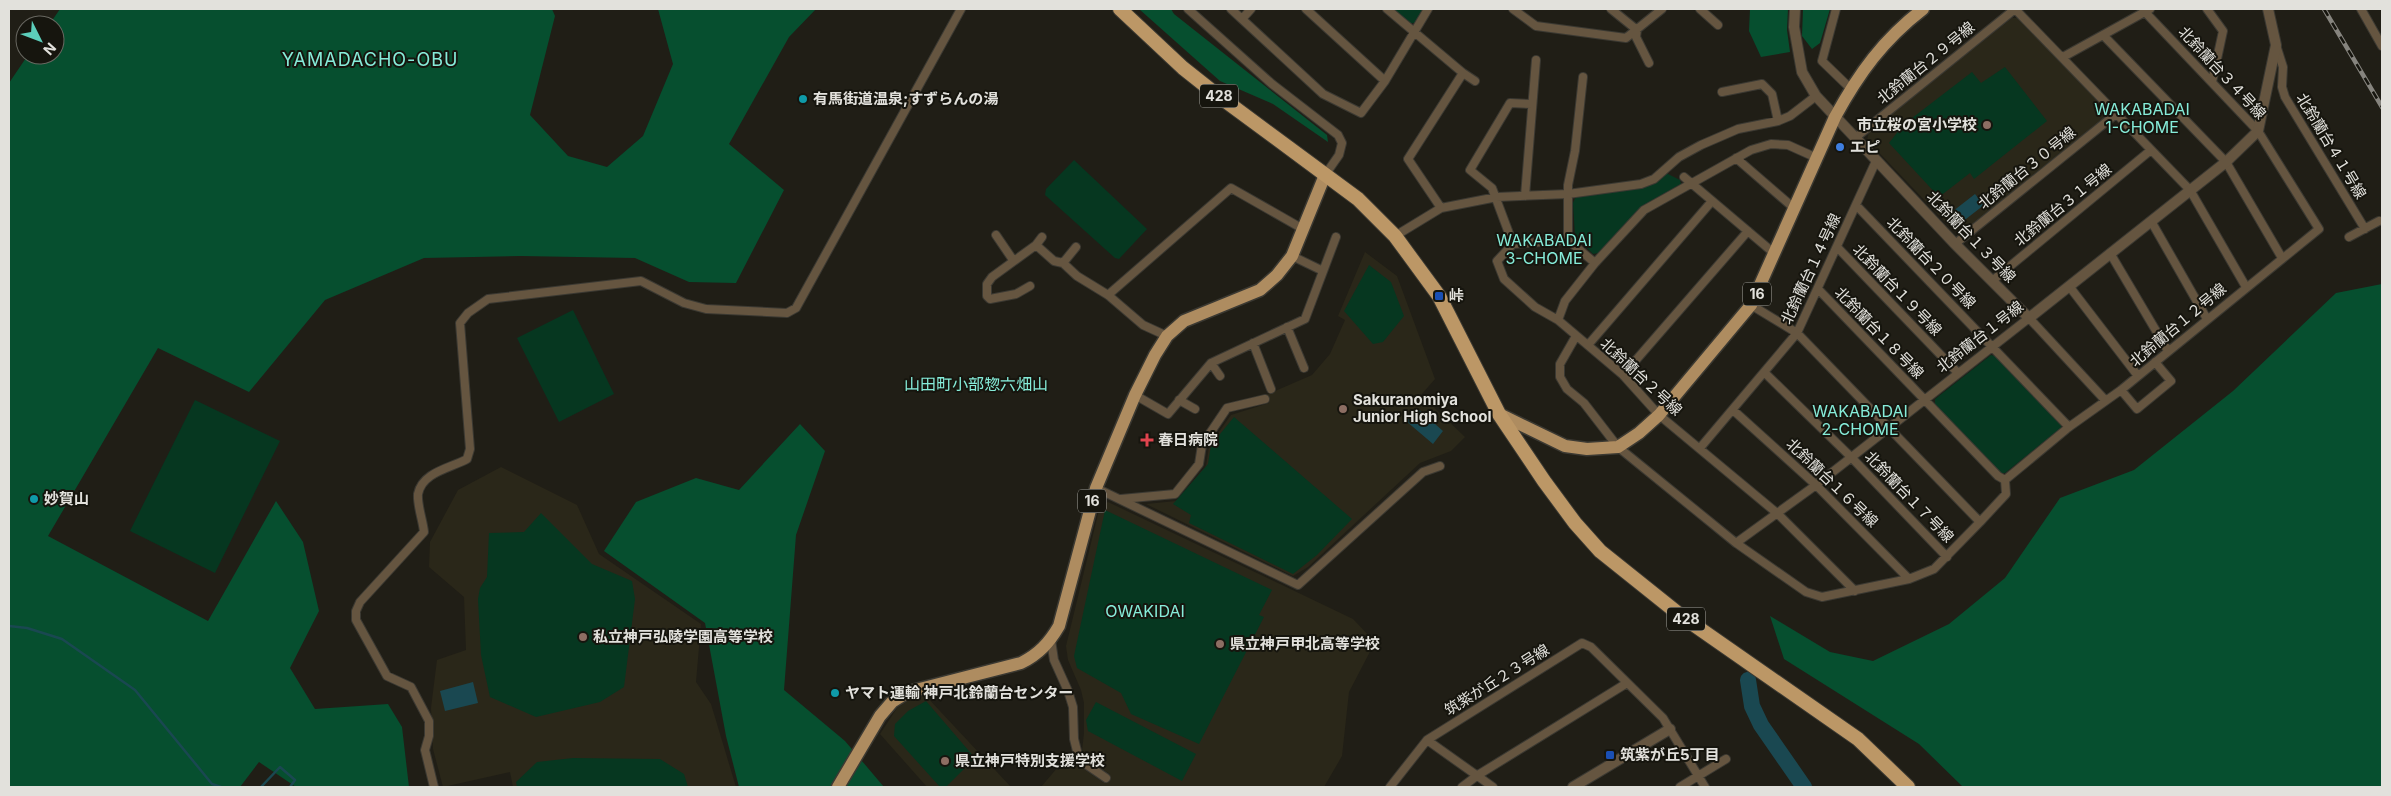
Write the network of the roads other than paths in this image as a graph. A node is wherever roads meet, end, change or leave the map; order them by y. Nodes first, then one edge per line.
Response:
1 (961, 9) edge
2 (1120, 9) edge
3 (1188, 9) edge
4 (1230, 9) edge
5 (1251, 9) edge
6 (1306, 9) edge
7 (1319, 9) edge
8 (1387, 9) edge
9 (1428, 9) edge
10 (1514, 9) edge
11 (1611, 9) edge
12 (1662, 9) edge
13 (1700, 9) edge
14 (1795, 9) edge
15 (1836, 9) edge
16 (2015, 9) edge
17 (2207, 9) edge
18 (2268, 9) edge
19 (2361, 9) edge
20 (2148, 10) edge
21 (1915, 11) edge
22 (1313, 15) junction
23 (1242, 19) junction
24 (1718, 25) dead end
25 (1636, 30) junction
26 (1414, 32) junction
27 (2103, 35) junction
28 (2382, 44) edge
29 (2276, 45) junction
30 (2063, 57) junction
31 (1536, 60) dead end
32 (1649, 63) dead end
33 (1463, 73) junction
34 (1583, 77) dead end
35 (1385, 81) junction
36 (1474, 81) dead end
37 (2212, 82) junction
38 (1851, 89) junction
39 (1722, 92) dead end
40 (1816, 96) junction
41 (1532, 104) junction
42 (2116, 114) junction
43 (1835, 117) junction
44 (1778, 121) junction
45 (2258, 132) junction
46 (1855, 138) junction
47 (2151, 150) junction
48 (1736, 158) junction
49 (1818, 158) junction
50 (1876, 161) junction
51 (2226, 162) junction
52 (1669, 166) junction
53 (1677, 172) dead end
54 (1325, 175) junction
55 (1684, 177) dead end
56 (1691, 183) junction
57 (2190, 190) junction
58 (1568, 194) junction
59 (1525, 196) junction
60 (1497, 197) junction
61 (1712, 201) junction
62 (1856, 205) junction
63 (1441, 208) junction
64 (1795, 209) junction
65 (2379, 220) dead end
66 (2151, 221) junction
67 (1303, 229) junction
68 (2365, 229) junction
69 (1748, 231) junction
70 (996, 235) dead end
71 (1395, 236) junction
72 (1042, 237) dead end
73 (1336, 237) dead end
74 (2349, 237) dead end
75 (1568, 240) junction
76 (1513, 244) junction
77 (1955, 244) junction
78 (1036, 245) junction
79 (1076, 247) dead end
80 (1837, 247) junction
81 (2110, 253) junction
82 (1775, 254) junction
83 (1292, 256) junction
84 (2282, 258) junction
85 (1014, 260) junction
86 (1595, 262) junction
87 (1063, 263) junction
88 (1323, 271) junction
89 (1992, 280) junction
90 (1030, 286) dead end
91 (2069, 286) junction
92 (2246, 287) junction
93 (1818, 289) junction
94 (1108, 295) junction
95 (1751, 305) junction
96 (2029, 318) junction
97 (2207, 319) junction
98 (1558, 320) junction
99 (1287, 327) junction
100 (1798, 333) junction
101 (1168, 336) junction
102 (1576, 336) junction
103 (1252, 343) junction
104 (1588, 345) junction
105 (1992, 346) junction
106 (2168, 351) junction
107 (1211, 362) junction
108 (2155, 362) junction
109 (1304, 368) dead end
110 (1765, 373) junction
111 (1958, 373) junction
112 (1623, 375) junction
113 (1220, 376) dead end
114 (2138, 376) junction
115 (1271, 389) dead end
116 (2121, 390) junction
117 (1135, 396) junction
118 (1265, 398) dead end
119 (1924, 399) junction
120 (1179, 400) junction
121 (2105, 400) junction
122 (1195, 409) dead end
123 (1733, 410) junction
124 (1499, 414) junction
125 (1659, 415) junction
126 (2069, 427) junction
127 (1890, 428) junction
128 (1618, 447) junction
129 (1700, 448) junction
130 (1851, 457) junction
131 (1440, 466) dead end
132 (2005, 480) junction
133 (1816, 485) junction
134 (1096, 488) junction
135 (1120, 500) junction
136 (1778, 514) junction
137 (1980, 522) junction
138 (1736, 543) junction
139 (1948, 557) junction
140 (1909, 579) junction
141 (1855, 591) junction
142 (1051, 640) junction
143 (1627, 683) junction
144 (1670, 729) junction
145 (1427, 740) junction
146 (1726, 759) dead end
147 (1478, 775) junction
148 (1698, 776) junction
149 (1106, 778) dead end
150 (434, 787) edge
151 (838, 787) edge
152 (1390, 787) edge
153 (1462, 787) edge
154 (1493, 787) edge
155 (1574, 787) edge
156 (1680, 787) edge
157 (1704, 787) edge
158 (1908, 787) edge

1 - 150 street
2 - 54 highway, 428
3 - 54 street
4 - 23 street
5 - 23 street
6 - 22 street
7 - 22 street
8 - 26 street
9 - 26 street
10 - 25 street
11 - 25 street
12 - 25 street
13 - 24 street
14 - 40 street, 北鈴蘭台１３号線
15 - 38 street
16 - 30 street
16 - 46 street, 北鈴蘭台２９号線
17 - 37 street
18 - 29 street
19 - 28 street
20 - 27 street
20 - 37 street, 北鈴蘭台３４号線
21 - 38 main road, 16
22 - 35 street
23 - 35 street
25 - 32 street
26 - 33 street
26 - 35 street
27 - 30 street
27 - 51 street
29 - 45 street
29 - 68 street, 北鈴蘭台４１号線
30 - 42 street
31 - 41 street
33 - 36 street
33 - 63 street
34 - 58 street
37 - 45 street, 北鈴蘭台３４号線
38 - 43 main road, 16
39 - 44 street
40 - 43 street, 北鈴蘭台１３号線
40 - 44 street
41 - 59 street
41 - 60 street
42 - 47 street
42 - 77 street, 北鈴蘭台３０号線
43 - 46 street, 北鈴蘭台１３号線
43 - 49 main road, 16
44 - 52 street
45 - 51 street, 北鈴蘭台１号線
45 - 84 street, 北鈴蘭台１２号線
46 - 50 street, 北鈴蘭台１３号線
47 - 57 street
47 - 89 street, 北鈴蘭台３１号線
48 - 49 street
48 - 56 street
48 - 64 street
49 - 64 main road, 16
50 - 62 street, 北鈴蘭台１４号線
50 - 77 street, 北鈴蘭台１３号線
51 - 57 street, 北鈴蘭台１号線
51 - 84 street
52 - 53 street
52 - 58 street
54 - 67 main road, 16
54 - 71 highway, 428
55 - 56 street
56 - 61 street
56 - 86 street
57 - 66 street, 北鈴蘭台１号線
57 - 92 street
58 - 59 street
58 - 75 street
59 - 60 street
60 - 63 street
60 - 76 street
61 - 69 street
61 - 104 street
62 - 80 street, 北鈴蘭台１４号線
62 - 105 street, 北鈴蘭台２０号線
63 - 71 street
64 - 82 main road, 16
65 - 68 street
66 - 81 street, 北鈴蘭台１号線
66 - 97 street
67 - 83 main road, 16
67 - 94 street
68 - 74 street
69 - 82 street
69 - 112 street
70 - 85 street
71 - 124 highway, 428
72 - 78 street
73 - 88 street
75 - 76 street
75 - 86 street
76 - 98 street, 北鈴蘭台２号線
77 - 89 street, 北鈴蘭台１３号線
78 - 85 street
78 - 87 street
79 - 87 street
80 - 93 street, 北鈴蘭台１４号線
80 - 111 street, 北鈴蘭台１９号線
81 - 91 street, 北鈴蘭台１号線
81 - 106 street
82 - 95 main road, 16
83 - 88 street
83 - 101 main road, 16
84 - 92 street, 北鈴蘭台１２号線
85 - 90 street
86 - 98 street
87 - 94 street
88 - 99 street
89 - 96 street, 北鈴蘭台１３号線
91 - 96 street, 北鈴蘭台１号線
91 - 114 street
92 - 97 street, 北鈴蘭台１２号線
93 - 100 street, 北鈴蘭台１４号線
93 - 119 street, 北鈴蘭台１８号線
94 - 101 street
95 - 100 street
95 - 125 main road, 16
96 - 105 street, 北鈴蘭台１号線
96 - 121 street, 北鈴蘭台１３号線
97 - 106 street, 北鈴蘭台１２号線
98 - 102 street, 北鈴蘭台２号線
99 - 103 street
99 - 109 street
100 - 110 street, 北鈴蘭台１４号線
100 - 127 street
101 - 117 main road, 16
102 - 104 street, 北鈴蘭台２号線
102 - 128 street
103 - 107 street
103 - 115 street
104 - 112 street, 北鈴蘭台２号線
105 - 111 street, 北鈴蘭台１号線
105 - 126 street, 北鈴蘭台２０号線
106 - 108 street, 北鈴蘭台１２号線
107 - 113 street
107 - 120 street
108 - 114 street, 北鈴蘭台１２号線
108 - 116 street
110 - 123 street, 北鈴蘭台１４号線
110 - 130 street, 北鈴蘭台１７号線
111 - 119 street, 北鈴蘭台１号線
112 - 125 street, 北鈴蘭台２号線
114 - 116 street, 北鈴蘭台１２号線
116 - 121 street, 北鈴蘭台１２号線
117 - 120 street
117 - 134 main road, 16
118 - 135 street
119 - 127 street, 北鈴蘭台１号線
119 - 132 street, 北鈴蘭台１８号線
120 - 122 street
121 - 126 street, 北鈴蘭台１２号線
123 - 129 street, 北鈴蘭台１４号線
123 - 133 street, 北鈴蘭台１６号線
124 - 128 main road, 16
124 - 158 highway, 428
125 - 128 main road, 16
125 - 129 street, 北鈴蘭台２号線
126 - 132 street, 北鈴蘭台１２号線
127 - 130 street, 北鈴蘭台１号線
127 - 137 street
128 - 138 street
129 - 136 street, 北鈴蘭台２号線
130 - 133 street, 北鈴蘭台１号線
130 - 139 street, 北鈴蘭台１７号線
131 - 135 street
132 - 137 street
133 - 136 street, 北鈴蘭台１号線
133 - 140 street, 北鈴蘭台１６号線
134 - 135 street
134 - 142 main road, 16
136 - 138 street, 北鈴蘭台１号線
136 - 141 street, 北鈴蘭台２号線
137 - 139 street
138 - 141 street
139 - 140 street
140 - 141 street
142 - 149 street
142 - 151 main road, 16
143 - 144 street, 筑紫が丘２３号線
143 - 145 street, 筑紫が丘２３号線
143 - 147 street
144 - 148 street, 筑紫が丘２３号線
144 - 155 street
145 - 147 street
145 - 152 street, 筑紫が丘２３号線
146 - 148 street
147 - 153 street
147 - 154 street
148 - 156 street
148 - 157 street, 筑紫が丘２３号線

